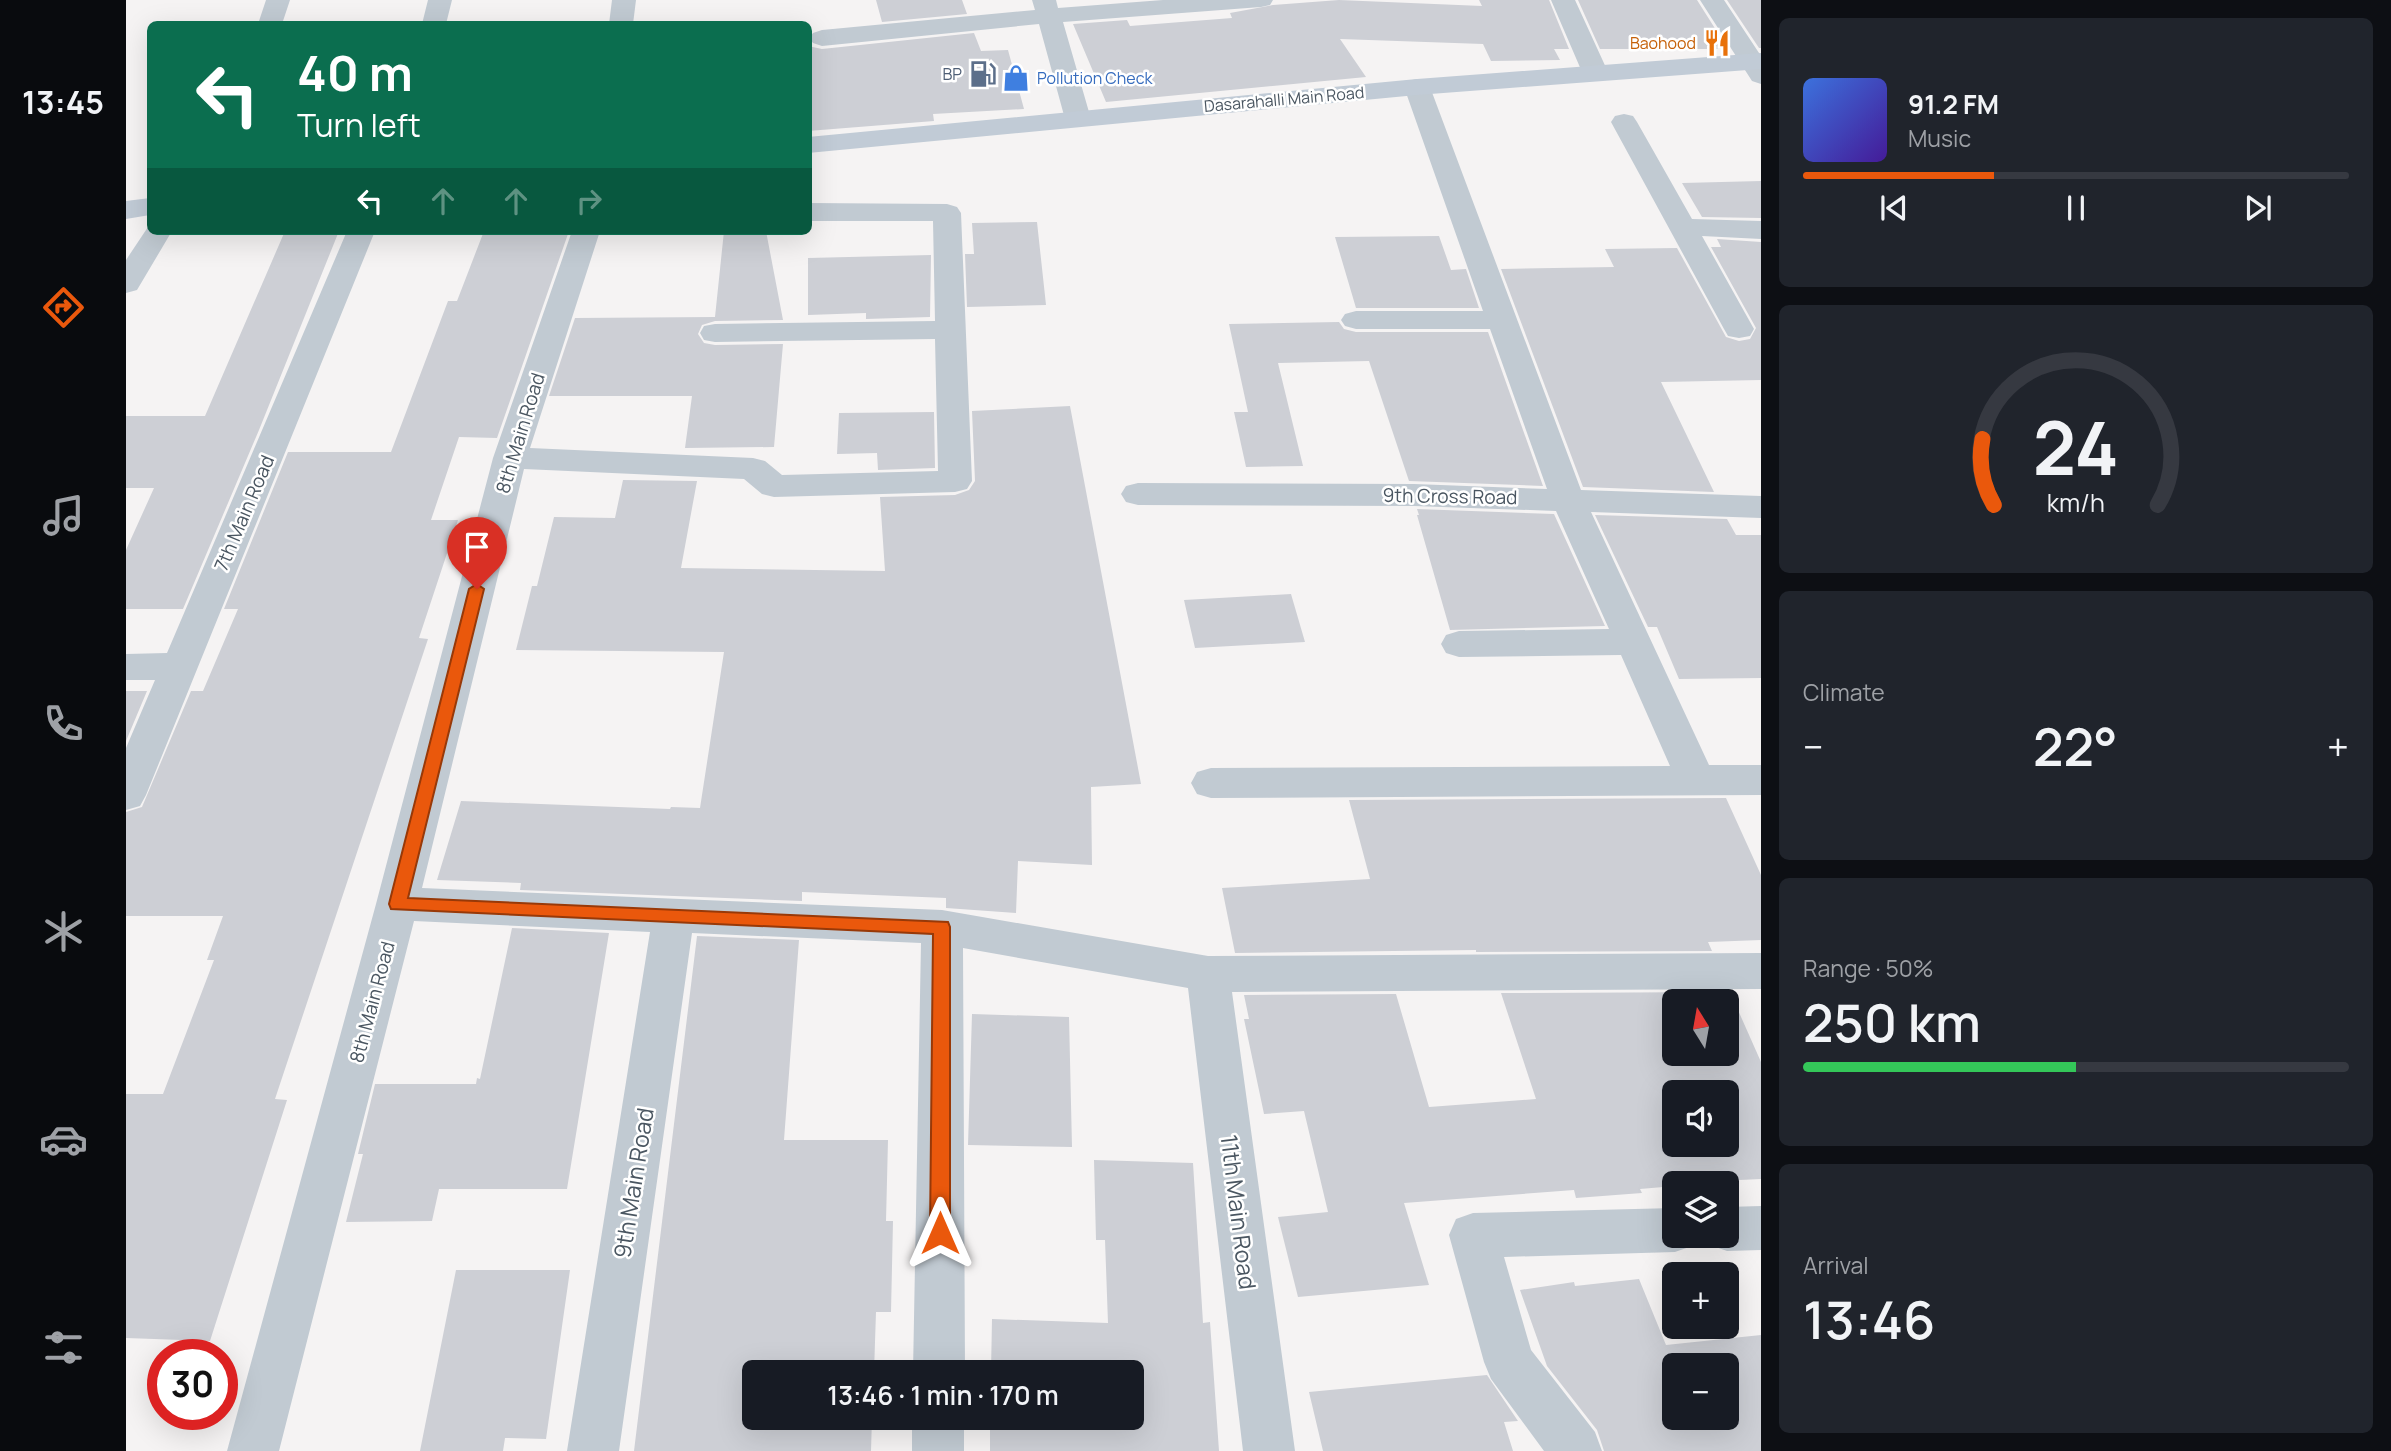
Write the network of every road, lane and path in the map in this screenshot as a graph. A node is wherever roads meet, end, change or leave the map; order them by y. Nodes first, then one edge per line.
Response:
1 (278, 0) edge
2 (440, 0) edge
3 (624, 0) edge
4 (1261, 0) edge
5 (1563, 0) edge
6 (1712, 0) edge
7 (1046, 8) edge
8 (271, 21) edge
9 (435, 21) edge
10 (621, 21) edge
11 (822, 38) dead end
12 (1758, 66) edge
13 (1595, 72) junction
14 (1417, 87) junction
15 (1078, 119) junction
16 (1624, 122) dead end
17 (812, 145) edge
18 (147, 208) edge
19 (126, 210) edge
20 (812, 212) edge
21 (1682, 227) junction
22 (1761, 230) edge
23 (156, 235) edge
24 (359, 235) edge
25 (585, 235) edge
26 (126, 284) edge
27 (1356, 320) dead end
28 (1502, 320) junction
29 (1739, 329) dead end
30 (950, 330) junction
31 (715, 333) dead end
32 (510, 458) junction
33 (1139, 494) dead end
34 (1567, 498) junction
35 (1761, 507) edge
36 (1632, 642) junction
37 (1459, 644) dead end
38 (126, 667) edge
39 (178, 667) junction
40 (1696, 779) junction
41 (1761, 780) edge
42 (1211, 783) dead end
43 (126, 795) edge
44 (397, 904) junction
45 (674, 915) junction
46 (942, 927) junction
47 (1761, 971) edge
48 (1208, 974) junction
49 (1761, 1228) edge
50 (1739, 1229) edge
51 (1662, 1230) edge
52 (939, 1360) edge
53 (938, 1430) edge
54 (253, 1451) edge
55 (593, 1451) edge
56 (938, 1451) edge
57 (1269, 1451) edge
58 (1576, 1451) edge

1 - 8 street
2 - 9 street
3 - 10 street
4 - 7 street
5 - 13 street
6 - 12 street
7 - 11 street
7 - 15 street
12 - 13 street, Dasarahalli Main Road
13 - 14 street, Dasarahalli Main Road
14 - 15 street, Dasarahalli Main Road
14 - 28 street
15 - 17 street, Dasarahalli Main Road
16 - 21 street
18 - 19 street
20 - 30 street
21 - 22 street
21 - 29 street
23 - 26 street
24 - 39 street, 7th Main Road
25 - 32 street, 8th Main Road
27 - 28 street
28 - 34 street
30 - 31 street
30 - 32 street
32 - 44 street, 8th Main Road
33 - 34 street, 9th Cross Road
34 - 35 street, 9th Cross Road
34 - 36 street
36 - 37 street
36 - 40 street
38 - 39 street
39 - 43 street, 7th Main Road
40 - 41 street
40 - 42 street
44 - 45 street
44 - 54 street, 8th Main Road
45 - 46 street
45 - 55 street, 9th Main Road
46 - 48 street
46 - 52 street
47 - 48 street
48 - 57 street, 11th Main Road
49 - 50 street
51 - 58 street
53 - 56 street

